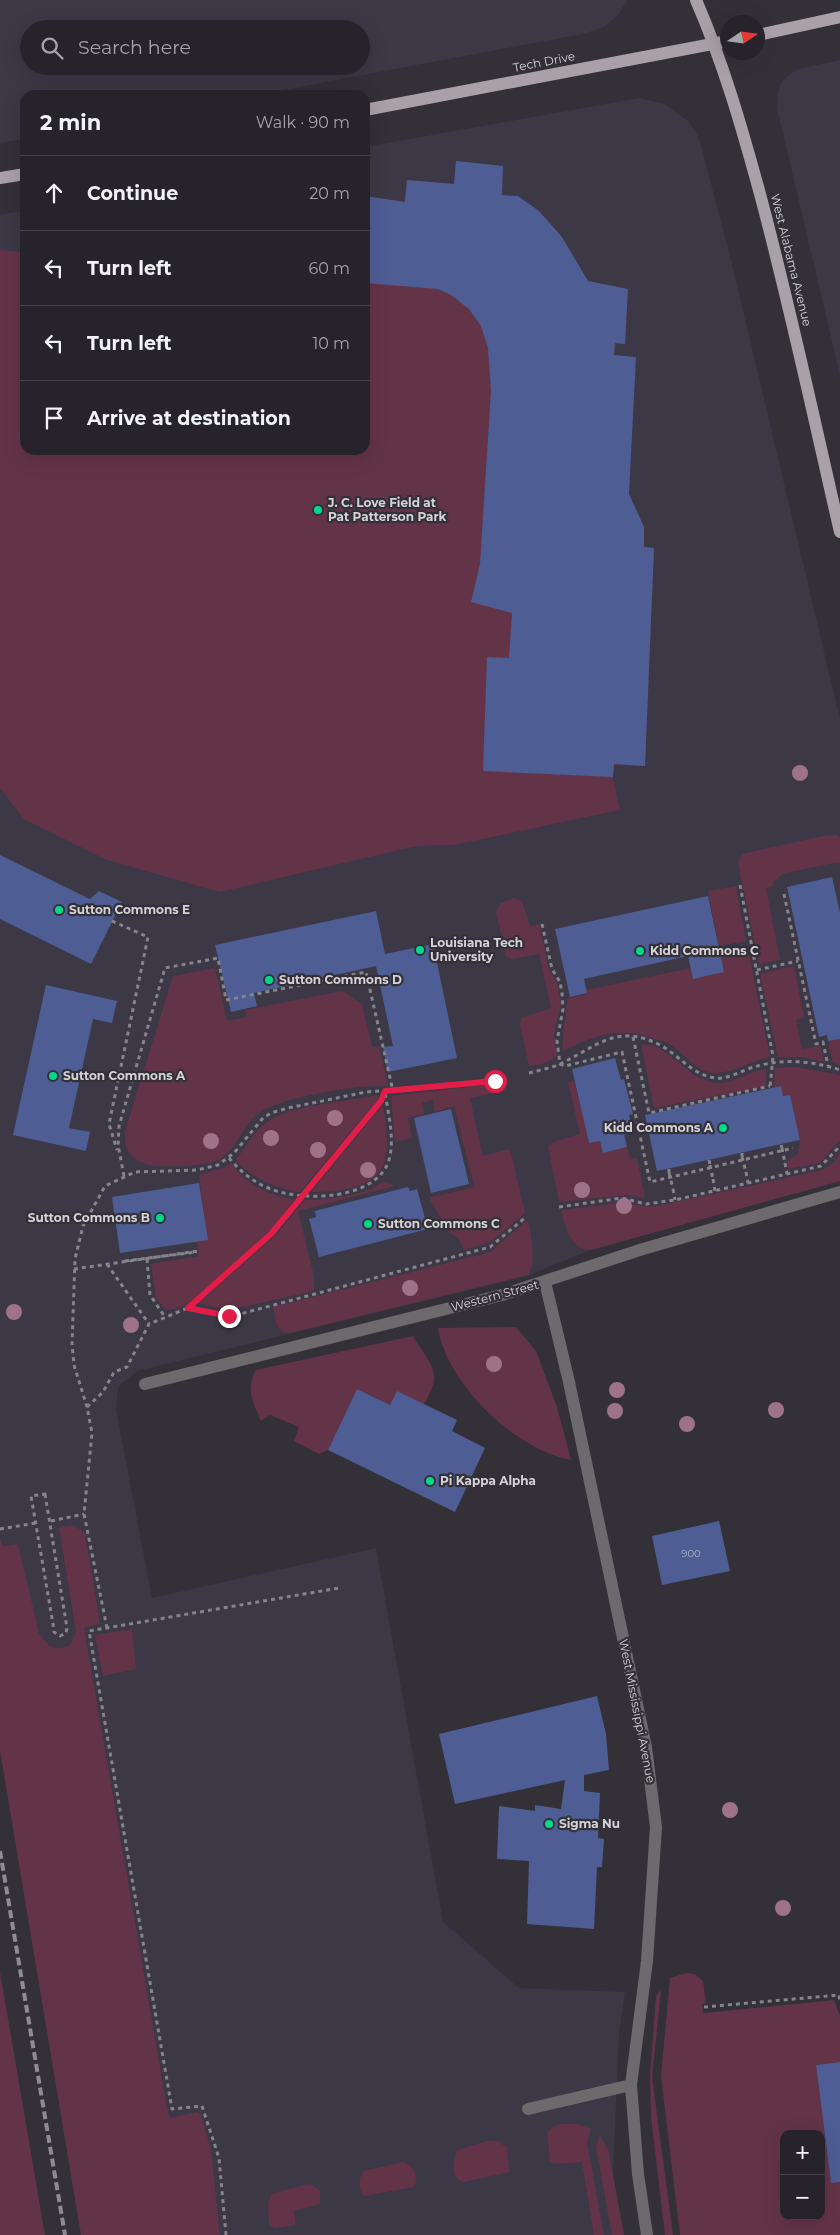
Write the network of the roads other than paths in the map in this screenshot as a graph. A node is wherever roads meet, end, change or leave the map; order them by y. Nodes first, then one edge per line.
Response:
1 (696, 0) edge
2 (840, 18) edge
3 (765, 34) edge
4 (720, 40) edge
5 (720, 42) edge
6 (726, 60) edge
7 (370, 109) edge
8 (20, 175) edge
9 (0, 178) edge
10 (840, 532) edge
11 (840, 1192) edge
12 (545, 1282) junction
13 (145, 1384) dead end
14 (631, 2085) junction
15 (528, 2109) dead end
16 (647, 2235) edge

1 - 4 main road, West Alabama Avenue
2 - 3 main road
5 - 7 main road, Tech Drive
6 - 10 main road, West Alabama Avenue
8 - 9 main road
11 - 12 street, Western Street
12 - 13 street, Western Street
12 - 14 street, West Mississippi Avenue
14 - 15 street
14 - 16 street, West Mississippi Avenue

